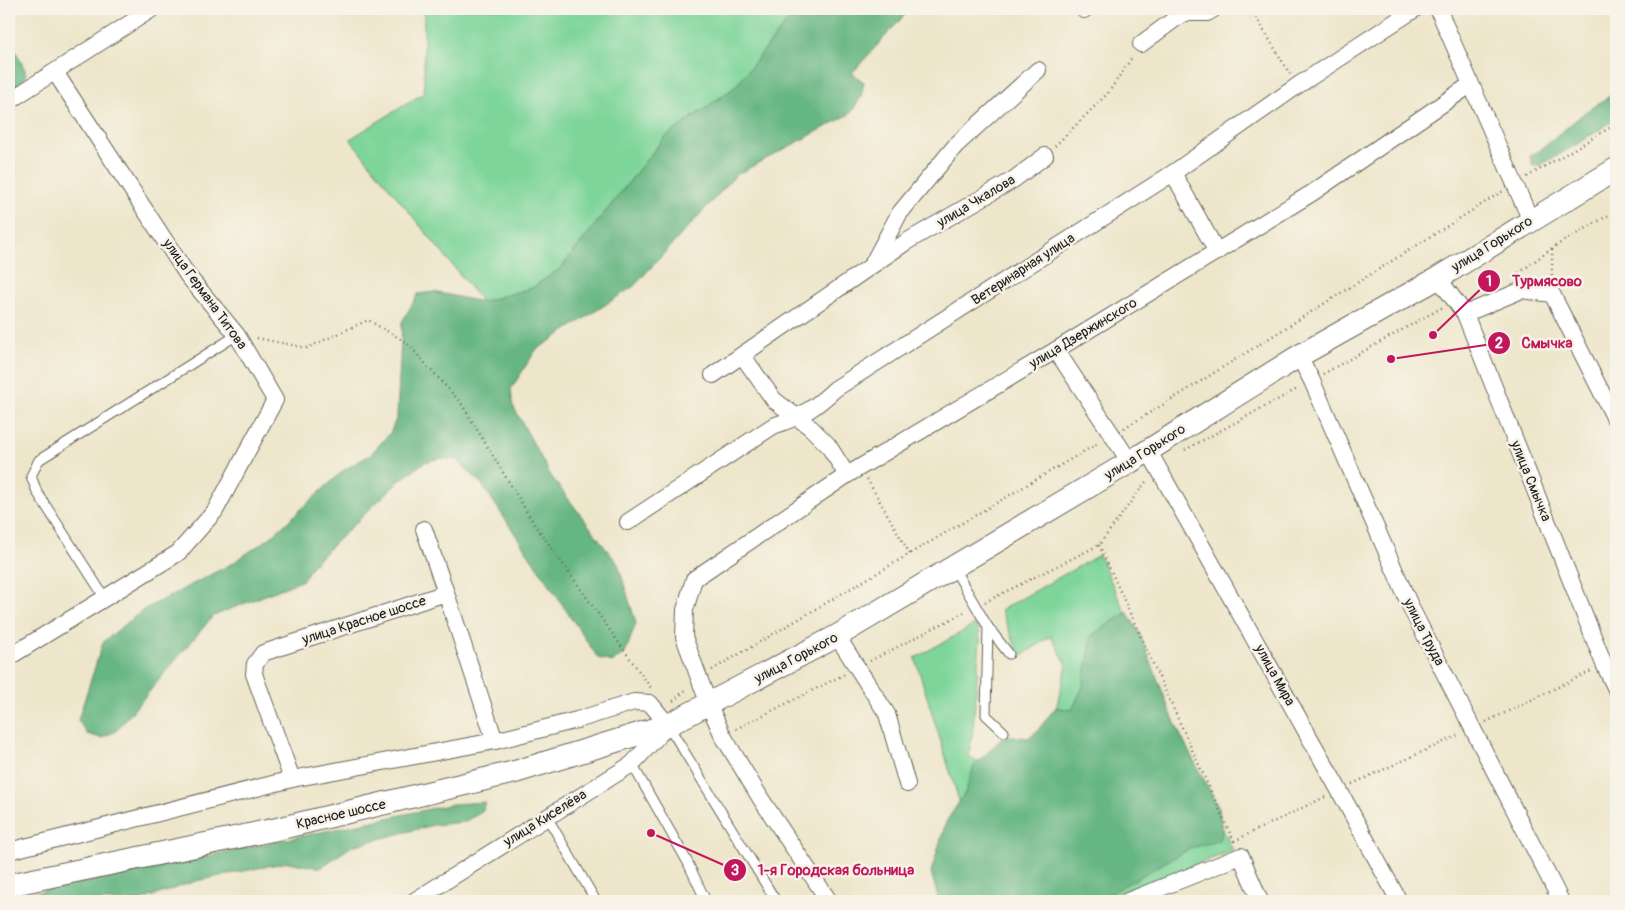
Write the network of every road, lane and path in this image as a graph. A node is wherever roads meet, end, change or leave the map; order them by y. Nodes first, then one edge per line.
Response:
1 (152, 9) edge
2 (1214, 9) edge
3 (1251, 9) edge
4 (1415, 9) edge
5 (1438, 9) edge
6 (1182, 11) edge
7 (1141, 44) joint
8 (1038, 70) dead end
9 (55, 72) junction
10 (1470, 85) junction
11 (1297, 86) junction
12 (9, 101) edge
13 (1616, 124) edge
14 (1046, 156) joint
15 (1616, 169) edge
16 (1173, 173) junction
17 (1514, 184) junction
18 (1616, 211) edge
19 (1530, 221) junction
20 (1552, 248) junction
21 (1217, 252) junction
22 (872, 266) junction
23 (1438, 278) junction
24 (1512, 278) dead end
25 (1552, 294) junction
26 (1455, 300) junction
27 (1465, 314) junction
28 (237, 335) junction
29 (1056, 350) junction
30 (742, 355) junction
31 (1299, 356) junction
32 (713, 374) dead end
33 (1312, 381) junction
34 (797, 418) junction
35 (1616, 421) edge
36 (1112, 434) junction
37 (1183, 451) dead end
38 (1153, 458) junction
39 (1130, 462) junction
40 (853, 470) junction
41 (628, 522) dead end
42 (424, 529) dead end
43 (1099, 545) junction
44 (910, 554) junction
45 (953, 567) junction
46 (446, 593) junction
47 (105, 598) junction
48 (977, 606) junction
49 (988, 627) junction
50 (838, 636) junction
51 (1009, 654) dead end
52 (9, 657) edge
53 (1604, 664) junction
54 (858, 667) junction
55 (700, 678) junction
56 (1616, 689) edge
57 (653, 691) dead end
58 (672, 702) dead end
59 (709, 705) junction
60 (668, 725) junction
61 (1473, 729) junction
62 (1004, 732) dead end
63 (723, 736) junction
64 (495, 741) junction
65 (632, 764) junction
66 (292, 779) junction
67 (907, 784) dead end
68 (1339, 790) junction
69 (547, 817) junction
70 (1237, 848) junction
71 (9, 851) edge
72 (9, 885) edge
73 (414, 901) edge
74 (596, 901) edge
75 (706, 901) edge
76 (776, 901) edge
77 (829, 901) edge
78 (1128, 901) edge
79 (1260, 901) edge
80 (1399, 901) edge
81 (1561, 901) edge

1 - 9 street
2 - 6 street
3 - 11 path
4 - 11 street, Ветеринарная улица
5 - 10 street
6 - 7 street
7 - 14 path
8 - 22 street
9 - 12 street
9 - 28 street, улица Германа Титова
10 - 17 street
10 - 21 street, улица Дзержинского
11 - 16 street, Ветеринарная улица
13 - 17 path
14 - 22 street, улица Чкалова
15 - 19 main road, улица Горького
16 - 21 street
16 - 34 street, Ветеринарная улица
17 - 19 street
17 - 36 path
18 - 20 path
19 - 23 main road, улица Горького
20 - 24 path
20 - 25 path
21 - 29 street, улица Дзержинского
22 - 30 street, улица Чкалова
23 - 26 street, улица Смычка
23 - 31 main road, улица Горького
25 - 27 street
25 - 35 street
26 - 27 street, улица Смычка
26 - 33 path
27 - 53 street, улица Смычка
28 - 47 street, улица Германа Титова
28 - 47 lane
28 - 57 path
29 - 36 street
29 - 40 street, улица Дзержинского
30 - 32 street, улица Чкалова
30 - 34 street
31 - 33 street, улица Труда
31 - 38 main road, улица Горького
33 - 37 path
33 - 61 street, улица Труда
34 - 40 street
34 - 41 street, Ветеринарная улица
36 - 39 street
36 - 44 path
38 - 39 main road, улица Горького
38 - 43 path
38 - 68 street, улица Мира
39 - 45 main road, улица Горького
40 - 44 path
40 - 55 street, улица Дзержинского
42 - 46 street
43 - 48 path
43 - 70 path
44 - 55 path
45 - 48 lane
45 - 50 main road, улица Горького
46 - 64 street
46 - 66 street, улица Красное шоссе
47 - 52 street, улица Германа Титова
48 - 49 lane
48 - 54 path
49 - 51 lane
49 - 62 lane
50 - 54 street
50 - 59 main road, улица Горького
53 - 56 street, улица Смычка
53 - 61 path
54 - 63 path
54 - 67 street
55 - 58 path
55 - 59 street
59 - 60 main road, улица Горького
59 - 63 street
60 - 64 street
60 - 65 street, улица Киселёва
60 - 72 main road, Красное шоссе
60 - 76 lane
61 - 68 path
61 - 81 street, улица Труда
63 - 77 street
64 - 66 street
65 - 69 street, улица Киселёва
65 - 75 lane
66 - 71 street
68 - 70 path
68 - 80 street, улица Мира
69 - 73 street, улица Киселёва
69 - 74 lane
70 - 78 street
70 - 79 street

